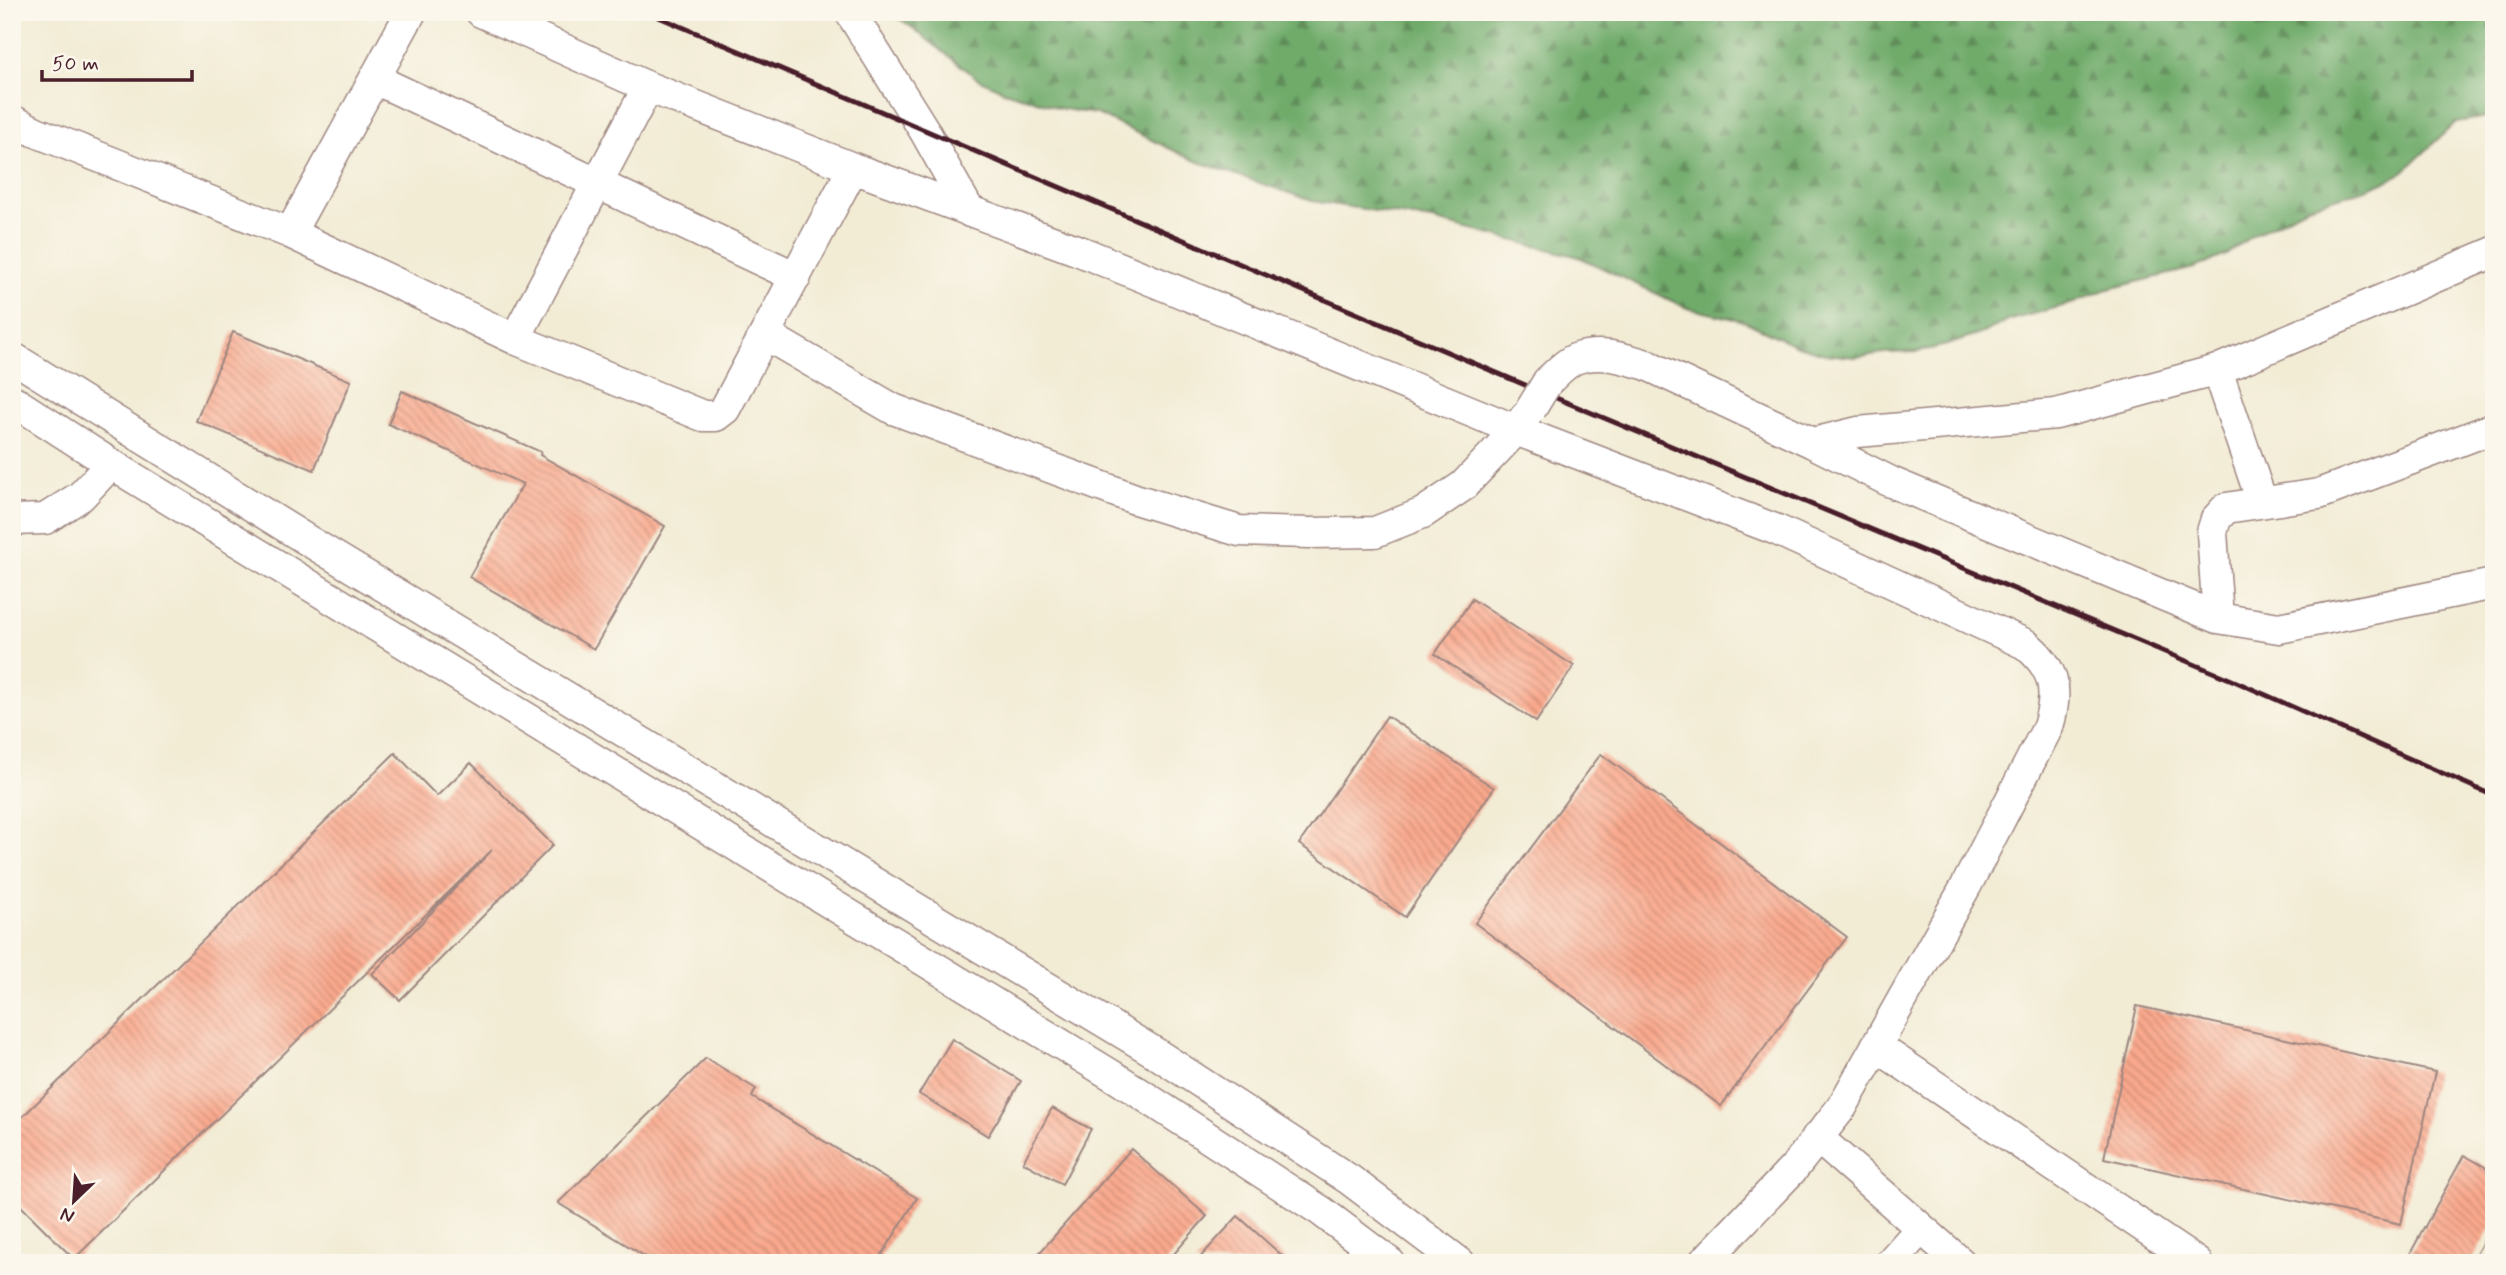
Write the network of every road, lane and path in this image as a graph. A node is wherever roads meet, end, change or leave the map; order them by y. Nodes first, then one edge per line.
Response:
1 (411, 12) edge
2 (481, 12) edge
3 (850, 12) edge
4 (375, 79) junction
5 (648, 87) junction
6 (12, 120) edge
7 (853, 168) junction
8 (598, 182) junction
9 (970, 212) junction
10 (290, 233) junction
11 (2494, 252) edge
12 (796, 277) junction
13 (766, 335) junction
14 (515, 340) junction
15 (12, 357) edge
16 (2217, 370) junction
17 (12, 400) edge
18 (100, 410) junction
19 (1523, 420) junction
20 (2494, 428) edge
21 (1813, 443) junction
22 (81, 444) junction
23 (110, 464) junction
24 (2262, 502) junction
25 (12, 520) edge
26 (307, 540) junction
27 (293, 575) junction
28 (2494, 584) edge
29 (2218, 618) junction
30 (617, 727) junction
31 (598, 761) junction
32 (682, 766) junction
33 (661, 800) junction
34 (1001, 960) junction
35 (979, 994) junction
36 (1876, 1046) junction
37 (1817, 1137) junction
38 (1350, 1180) junction
39 (1321, 1211) junction
40 (1921, 1228) junction
41 (1390, 1263) edge
42 (1460, 1263) edge
43 (1703, 1263) edge
44 (1890, 1263) edge
45 (1961, 1263) edge
46 (2197, 1263) edge

1 - 4 street
2 - 5 street
3 - 9 street
4 - 8 street
4 - 10 street
5 - 7 street
5 - 8 street
6 - 10 street
7 - 9 street
7 - 12 street
8 - 12 street
8 - 14 street
9 - 19 street
10 - 14 street
11 - 16 street
12 - 13 street
13 - 14 street
13 - 19 street
15 - 18 street
16 - 21 street
16 - 24 street
17 - 22 street
18 - 22 street
18 - 26 street
19 - 21 street, bridge
19 - 36 street
20 - 24 street
21 - 29 street
22 - 23 street
23 - 25 street
23 - 27 street
24 - 29 street
26 - 27 street
26 - 30 street
27 - 31 street
28 - 29 street
30 - 31 street
30 - 32 street
31 - 33 street
32 - 33 street
32 - 34 street
33 - 35 street
34 - 35 street
34 - 38 street
35 - 39 street
36 - 37 street
36 - 46 street
37 - 40 street
37 - 43 street
38 - 39 street
38 - 42 street
39 - 41 street
40 - 44 street
40 - 45 street

